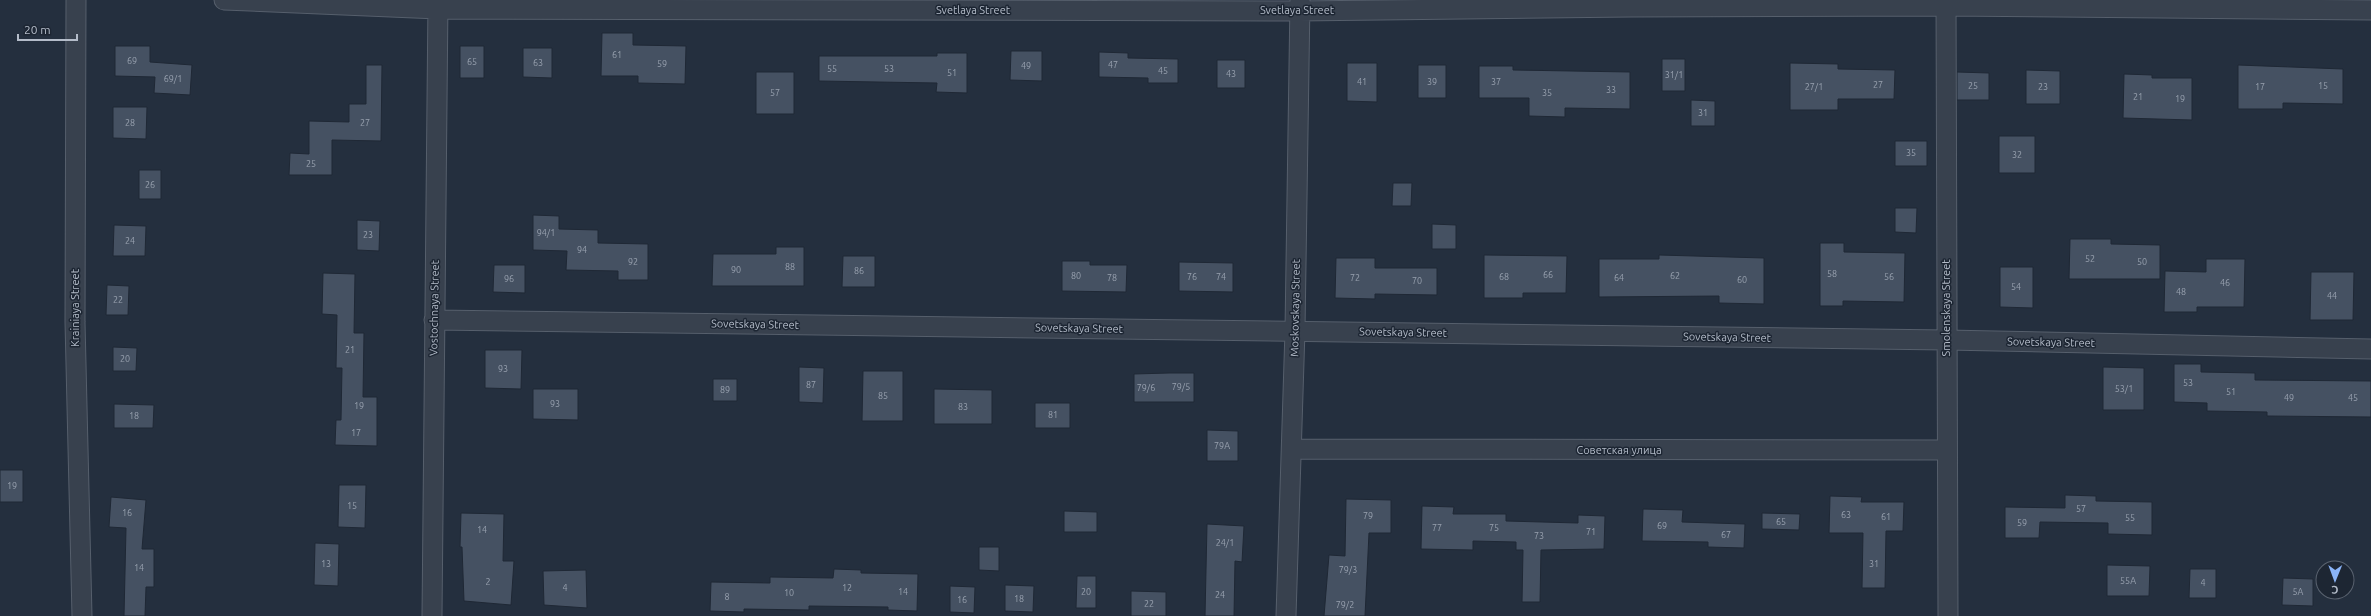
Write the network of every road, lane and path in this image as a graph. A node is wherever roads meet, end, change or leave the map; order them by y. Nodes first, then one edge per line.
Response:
1 (76, 0) edge
2 (224, 0) edge
3 (1631, 3) edge
4 (1946, 3) edge
5 (438, 4) edge
6 (1300, 5) edge
7 (2371, 10) edge
8 (434, 320) junction
9 (1295, 330) junction
10 (1946, 340) junction
11 (2371, 349) edge
12 (1292, 449) junction
13 (1946, 450) junction
14 (82, 616) edge
15 (432, 616) edge
16 (1286, 616) edge
17 (1948, 616) edge

1 - 14 street, Krainiaya Street
2 - 5 street, Svetlaya Street
3 - 4 street, Svetlaya Street
3 - 6 street, Svetlaya Street
4 - 7 street, Svetlaya Street
4 - 10 street, Smolenskaya Street
5 - 6 street, Svetlaya Street
5 - 8 street, Vostochnaya Street
6 - 9 street, Moskovskaya Street
8 - 9 street, Sovetskaya Street
8 - 15 street, Vostochnaya Street
9 - 10 street, Sovetskaya Street
9 - 12 street, Moskovskaya Street
10 - 11 street, Sovetskaya Street
10 - 13 street, Smolenskaya Street
12 - 13 street, Советская улица
12 - 16 street, Moskovskaya Street
13 - 17 street, Smolenskaya Street

